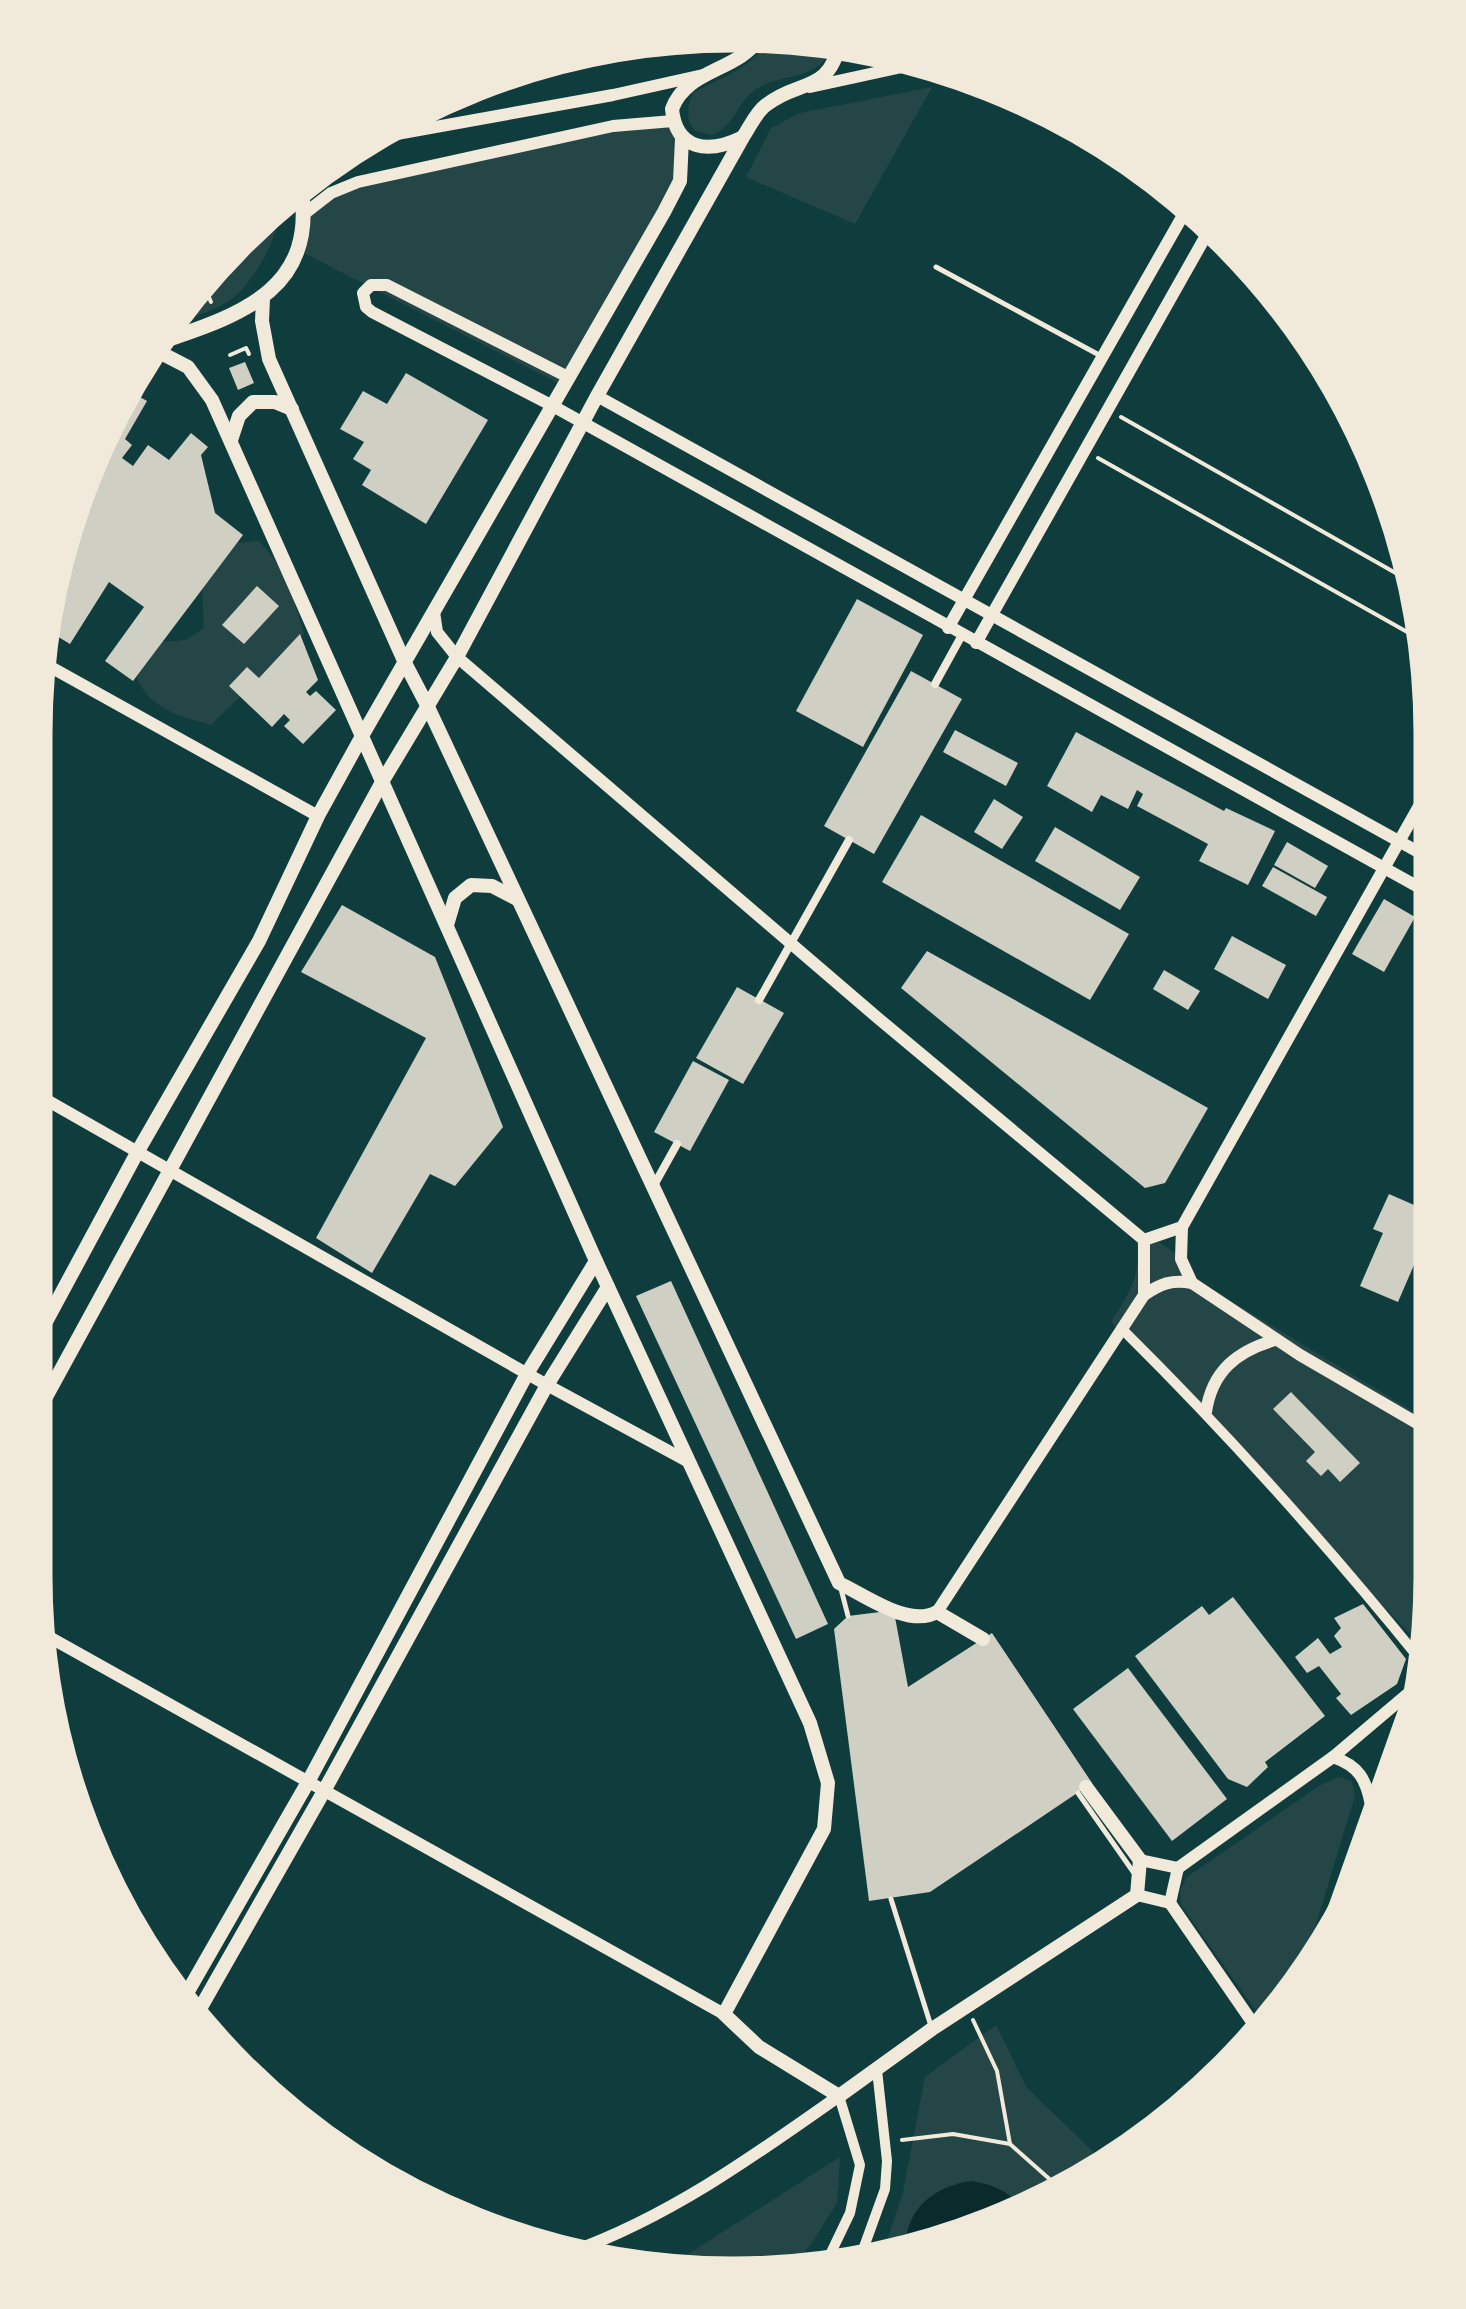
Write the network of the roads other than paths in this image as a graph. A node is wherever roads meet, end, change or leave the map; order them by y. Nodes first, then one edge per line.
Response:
1 (747, 50) edge
2 (837, 58) edge
3 (893, 69) edge
4 (715, 72) junction
5 (798, 90) junction
6 (673, 121) junction
7 (411, 131) edge
8 (743, 137) junction
9 (682, 139) junction
10 (303, 203) edge
11 (304, 214) junction
12 (1182, 218) edge
13 (1204, 239) edge
14 (936, 267) dead end
15 (263, 300) junction
16 (178, 336) edge
17 (164, 355) edge
18 (1102, 356) junction
19 (568, 378) junction
20 (597, 396) junction
21 (551, 405) junction
22 (292, 408) junction
23 (583, 424) junction
24 (231, 440) junction
25 (966, 598) junction
26 (434, 612) junction
27 (994, 614) junction
28 (948, 628) junction
29 (962, 635) junction
30 (976, 643) junction
31 (457, 657) junction
32 (405, 663) junction
33 (53, 668) edge
34 (935, 684) dead end
35 (428, 707) junction
36 (362, 736) junction
37 (382, 782) junction
38 (1416, 811) edge
39 (318, 816) junction
40 (849, 840) dead end
41 (1399, 841) junction
42 (1416, 851) edge
43 (1384, 867) junction
44 (1416, 885) edge
45 (518, 899) junction
46 (446, 926) junction
47 (792, 943) junction
48 (759, 1000) dead end
49 (50, 1102) edge
50 (677, 1144) dead end
51 (138, 1151) junction
52 (172, 1170) junction
53 (653, 1187) junction
54 (1182, 1227) junction
55 (1144, 1240) junction
56 (596, 1262) junction
57 (1192, 1283) junction
58 (608, 1287) junction
59 (1144, 1295) junction
60 (50, 1314) edge
61 (1123, 1330) junction
62 (1275, 1340) junction
63 (528, 1372) junction
64 (547, 1386) junction
65 (50, 1390) edge
66 (1206, 1412) junction
67 (1416, 1422) edge
68 (688, 1461) junction
69 (839, 1583) junction
70 (937, 1612) junction
71 (848, 1616) dead end
72 (53, 1639) edge
73 (983, 1639) dead end
74 (1412, 1650) edge
75 (1405, 1697) edge
76 (1395, 1744) edge
77 (1332, 1757) junction
78 (308, 1782) junction
79 (1082, 1790) joint
80 (324, 1791) junction
81 (1371, 1805) junction
82 (1140, 1860) junction
83 (1178, 1868) junction
84 (1138, 1879) junction
85 (1343, 1883) edge
86 (1137, 1895) junction
87 (891, 1898) dead end
88 (1170, 1903) junction
89 (189, 1989) edge
90 (202, 2005) edge
91 (724, 2014) junction
92 (1251, 2021) edge
93 (932, 2029) junction
94 (876, 2070) junction
95 (839, 2096) junction
96 (592, 2244) edge
97 (864, 2246) edge
98 (832, 2251) edge

1 - 4 main road
2 - 5 main road
3 - 5 street
4 - 6 main road
4 - 7 street
5 - 8 main road
6 - 9 main road
6 - 11 street
8 - 9 main road
8 - 20 main road
9 - 19 main road
10 - 11 main road
11 - 15 main road
12 - 18 street
13 - 27 street
14 - 18 lane
15 - 16 main road
15 - 22 main road
17 - 24 main road
18 - 25 street
19 - 21 main road
19 - 21 street
20 - 23 main road
20 - 25 street
21 - 23 street
21 - 26 main road
22 - 24 main road
22 - 32 main road
23 - 28 street
23 - 31 main road
24 - 36 main road
25 - 27 street
25 - 28 street
26 - 31 street
26 - 32 main road
27 - 30 street
27 - 41 street
28 - 29 street
29 - 30 street
29 - 34 street
30 - 43 street
31 - 35 main road
31 - 47 street
32 - 35 main road
32 - 36 main road
33 - 39 street
35 - 37 main road
35 - 45 main road
36 - 37 main road
36 - 39 main road
37 - 46 main road
37 - 52 main road
38 - 41 street
39 - 51 main road
40 - 47 street
41 - 42 street
41 - 43 street
43 - 44 street
43 - 54 street
45 - 46 main road
45 - 53 main road
46 - 56 main road
47 - 48 street
47 - 55 street
49 - 51 street
50 - 53 street
51 - 52 street
51 - 60 main road
52 - 63 street
52 - 65 main road
53 - 69 main road
54 - 55 street
54 - 57 street
55 - 59 street
56 - 58 main road
56 - 63 main road
57 - 59 street
57 - 62 street
58 - 64 main road
58 - 68 main road
59 - 61 street
61 - 66 street
61 - 70 street
62 - 66 street
62 - 67 street
63 - 64 street
63 - 78 main road
64 - 68 street
64 - 80 main road
66 - 74 street
68 - 91 main road
69 - 70 main road
69 - 71 lane
70 - 73 main road
72 - 78 street
75 - 77 street
76 - 81 street
77 - 81 street
77 - 83 street
78 - 80 street
78 - 89 main road
79 - 82 main road
79 - 84 lane
80 - 90 main road
80 - 91 street
81 - 85 street
82 - 83 street
82 - 84 main road
83 - 88 street
84 - 86 main road
86 - 88 street
86 - 93 main road
87 - 93 lane
88 - 92 street
91 - 95 main road
93 - 94 main road
94 - 95 main road
94 - 97 street
95 - 96 street
95 - 98 street

